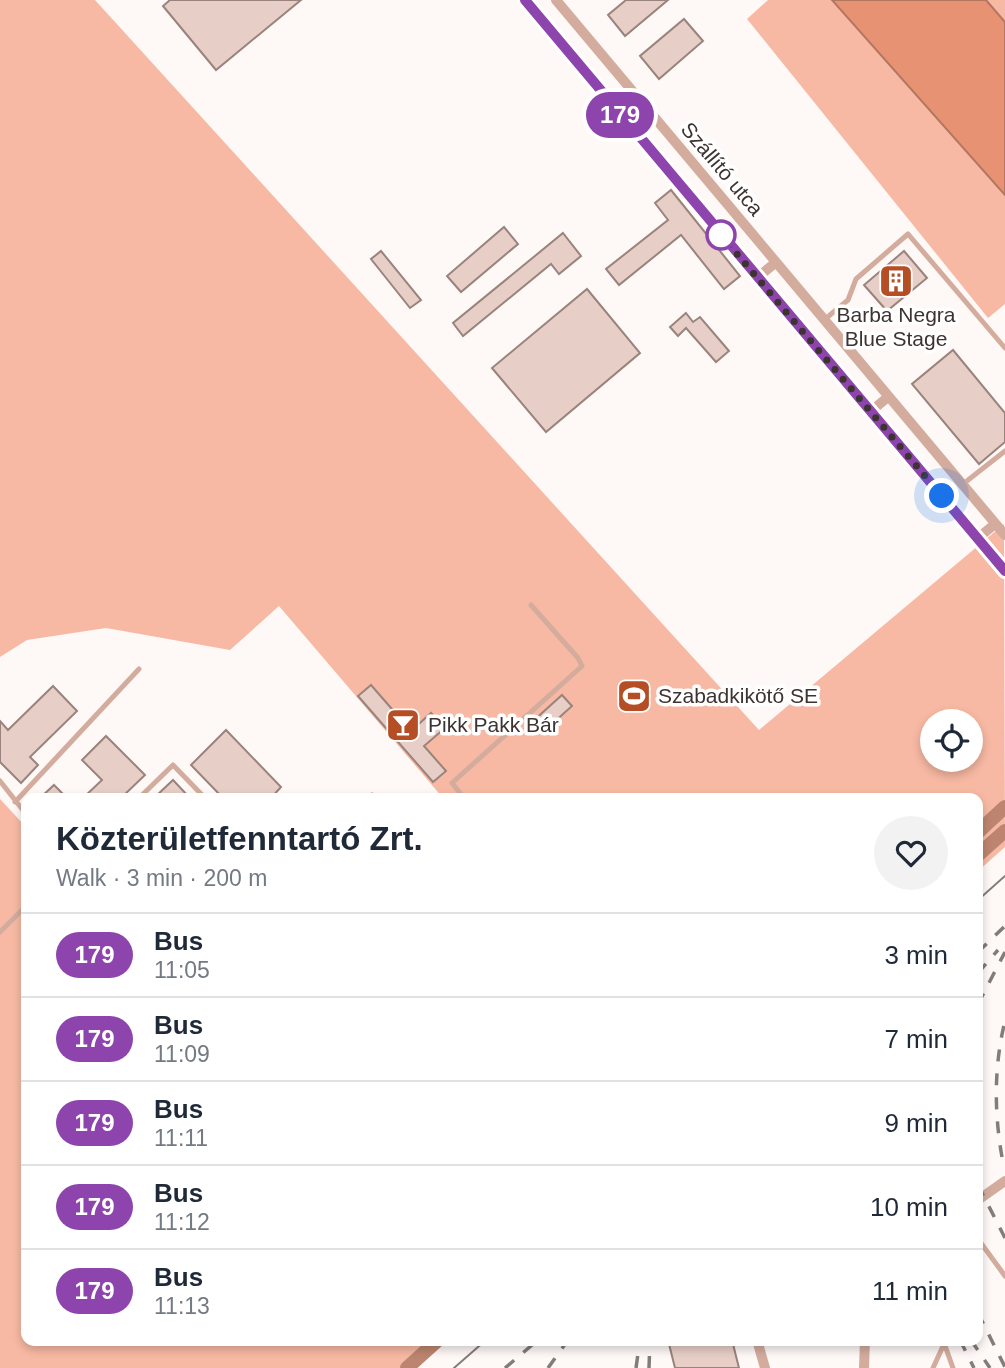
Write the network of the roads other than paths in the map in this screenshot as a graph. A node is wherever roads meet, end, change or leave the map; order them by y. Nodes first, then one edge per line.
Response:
1 (525, 0) edge
2 (556, 0) edge
3 (639, 100) junction
4 (621, 116) junction
5 (775, 262) junction
6 (757, 278) junction
7 (824, 320) junction
8 (1005, 348) edge
9 (888, 397) junction
10 (870, 412) junction
11 (1005, 452) edge
12 (962, 484) junction
13 (995, 524) junction
14 (1005, 535) edge
15 (978, 538) junction
16 (1005, 570) edge
17 (531, 605) dead end
18 (139, 670) dead end
19 (0, 781) edge
20 (23, 793) edge
21 (144, 793) edge
22 (200, 793) edge
23 (460, 793) edge
24 (21, 796) edge
25 (15, 802) junction
26 (1005, 807) edge
27 (21, 809) edge
28 (983, 827) edge
29 (1005, 831) edge
30 (983, 851) edge
31 (21, 911) edge
32 (0, 932) edge
33 (1005, 1181) edge
34 (983, 1196) edge
35 (983, 1246) edge
36 (1005, 1276) edge
37 (431, 1346) edge
38 (759, 1346) edge
39 (865, 1346) edge
40 (943, 1346) edge
41 (945, 1346) edge
42 (407, 1368) edge
43 (765, 1368) edge
44 (864, 1368) edge
45 (933, 1368) edge
46 (953, 1368) edge

1 - 4 street, Szállító utca
2 - 3 street, Szállító utca
3 - 4 street
3 - 5 street, Szállító utca
4 - 6 street, Szállító utca
5 - 6 street
5 - 7 street, Szállító utca
6 - 10 street, Szállító utca
7 - 8 lane
7 - 9 street, Szállító utca
9 - 10 street
9 - 12 street, Szállító utca
10 - 15 street, Szállító utca
11 - 12 lane
12 - 13 street, Szállító utca
13 - 14 street, Szállító utca
13 - 15 street
15 - 16 street, Szállító utca
17 - 23 lane
18 - 20 lane
19 - 25 lane
21 - 22 lane
24 - 25 lane
25 - 27 lane
26 - 28 main road
29 - 30 main road
31 - 32 lane
33 - 34 street
35 - 36 lane
37 - 42 main road
38 - 43 street
39 - 44 street
40 - 45 lane
41 - 46 lane

